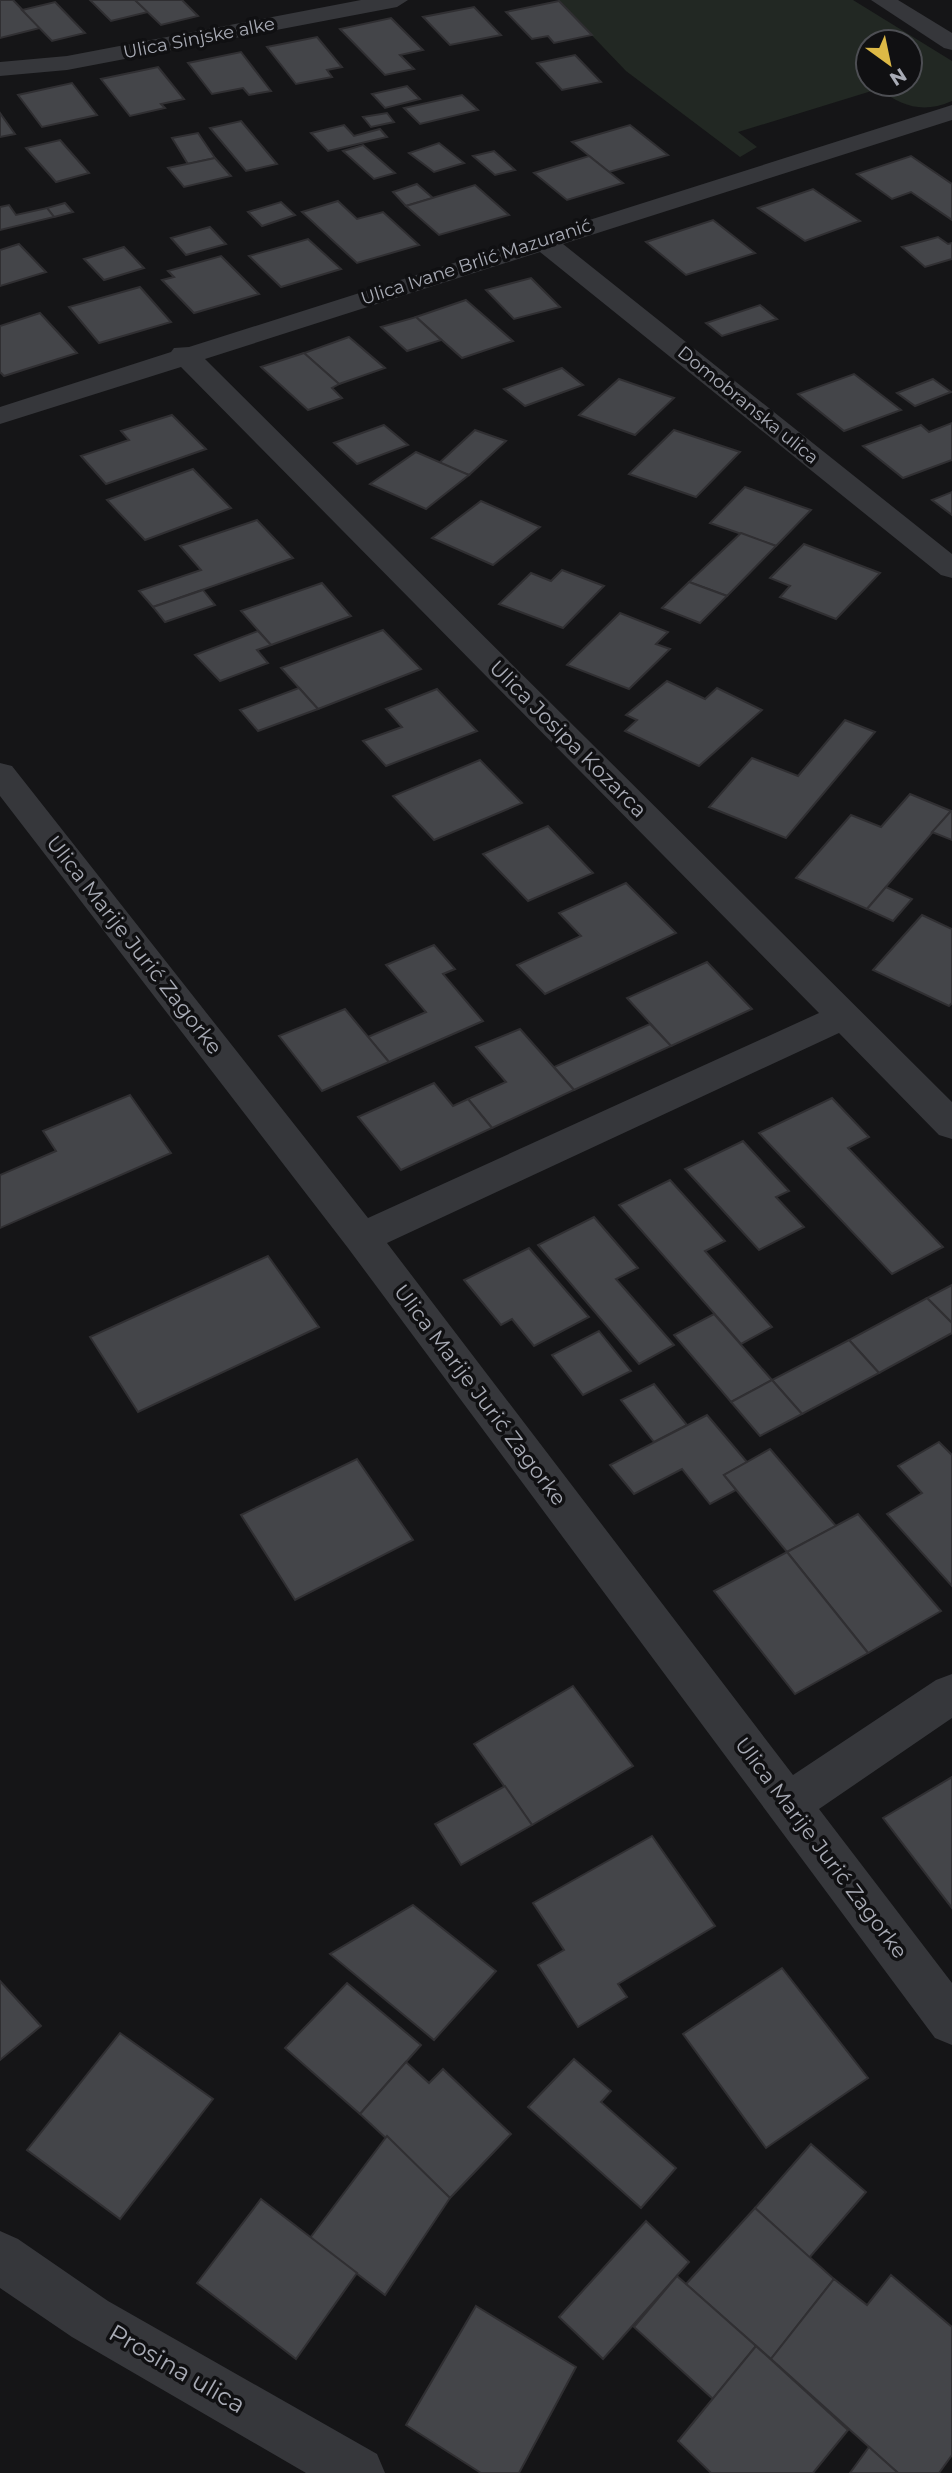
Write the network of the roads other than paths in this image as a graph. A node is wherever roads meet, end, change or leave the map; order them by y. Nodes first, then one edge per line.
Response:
1 (397, 0) edge
2 (882, 0) edge
3 (952, 43) edge
4 (0, 69) edge
5 (952, 112) edge
6 (543, 241) junction
7 (184, 354) junction
8 (0, 416) edge
9 (952, 569) edge
10 (0, 774) edge
11 (844, 1016) junction
12 (952, 1125) edge
13 (362, 1238) junction
14 (952, 1694) edge
15 (788, 1804) junction
16 (952, 2022) edge
17 (0, 2257) edge
18 (358, 2473) edge

1 - 4 street, Ulica Sinjske alke
2 - 3 street
5 - 6 street, Ulica Ivane Brlić Mazuranić
6 - 7 street, Ulica Ivane Brlić Mazuranić
6 - 9 street, Domobranska ulica
7 - 8 street, Ulica Ivane Brlić Mazuranić
7 - 11 street, Ulica Josipa Kozarca
10 - 13 street, Ulica Marije Jurić Zagorke
11 - 12 street, Ulica Josipa Kozarca
11 - 13 street
13 - 15 street, Ulica Marije Jurić Zagorke
14 - 15 street
15 - 16 street, Ulica Marije Jurić Zagorke
17 - 18 street, Prosina ulica

